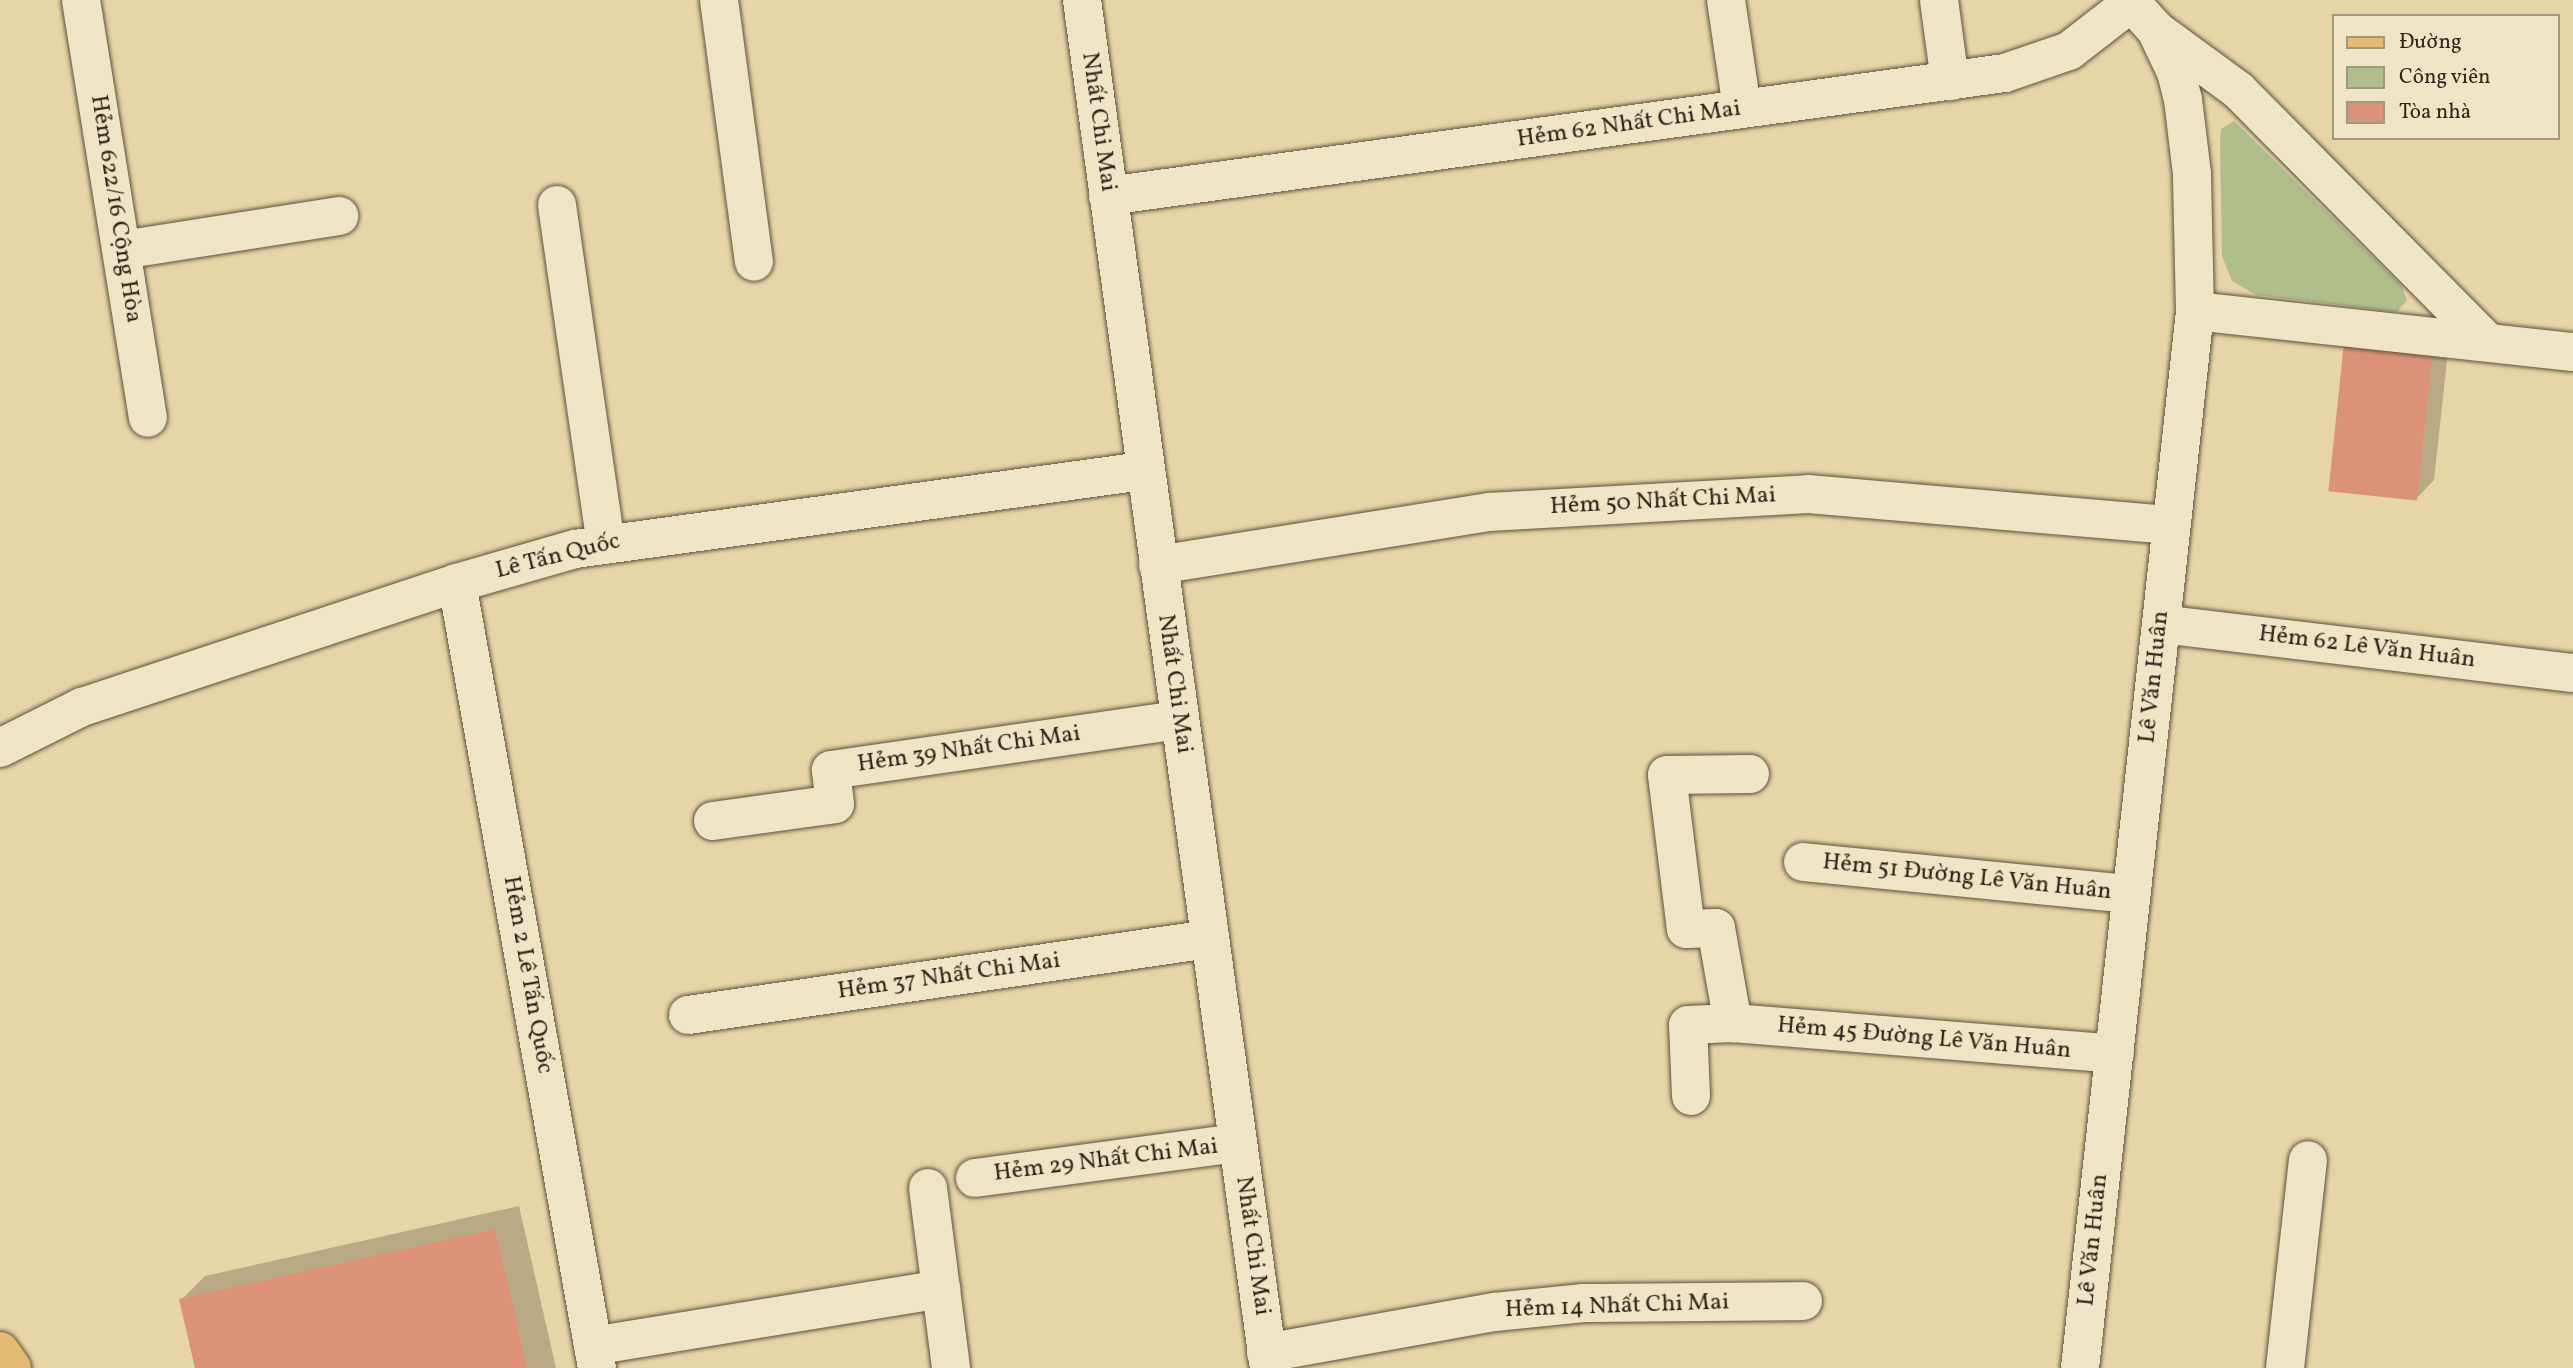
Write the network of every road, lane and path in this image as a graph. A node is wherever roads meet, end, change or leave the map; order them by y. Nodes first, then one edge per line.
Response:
1 (81, 0) edge
2 (719, 0) edge
3 (1082, 0) edge
4 (1726, 0) edge
5 (1939, 0) edge
6 (2139, 11) edge
7 (1950, 81) junction
8 (1742, 109) junction
9 (1108, 196) junction
10 (557, 205) dead end
11 (339, 216) dead end
12 (122, 250) junction
13 (754, 262) dead end
14 (2195, 310) junction
15 (2487, 342) junction
16 (2573, 352) edge
17 (148, 418) dead end
18 (1143, 471) junction
19 (2171, 525) junction
20 (606, 543) junction
21 (1158, 565) junction
22 (457, 583) junction
23 (2161, 624) junction
24 (2573, 673) edge
25 (1179, 720) junction
26 (0, 748) edge
27 (1750, 774) dead end
28 (713, 821) dead end
29 (1803, 862) dead end
30 (2131, 894) junction
31 (1209, 939) junction
32 (688, 1015) dead end
33 (1733, 1023) junction
34 (2115, 1054) junction
35 (1691, 1096) dead end
36 (1238, 1143) junction
37 (2308, 1160) dead end
38 (975, 1178) dead end
39 (928, 1188) dead end
40 (941, 1289) junction
41 (1803, 1301) dead end
42 (0, 1351) edge
43 (595, 1357) edge
44 (1268, 1360) edge
45 (12, 1368) edge
46 (951, 1368) edge
47 (2080, 1368) edge
48 (2285, 1368) edge

1 - 12 street, Hẻm 622/16 Cộng Hòa
2 - 13 street
3 - 9 street, Nhất Chi Mai
4 - 8 street
5 - 7 street
6 - 7 street, Hẻm 62 Nhất Chi Mai
6 - 14 street, Lê Văn Huân
6 - 15 street
7 - 8 street, Hẻm 62 Nhất Chi Mai
8 - 9 street, Hẻm 62 Nhất Chi Mai
9 - 18 street, Nhất Chi Mai
10 - 20 street
11 - 12 street
12 - 17 street, Hẻm 622/16 Cộng Hòa
14 - 15 street
14 - 19 street, Lê Văn Huân
15 - 16 street
18 - 20 street, Lê Tấn Quốc
18 - 21 street, Nhất Chi Mai
19 - 21 street, Hẻm 50 Nhất Chi Mai
19 - 23 street, Lê Văn Huân
20 - 22 street, Lê Tấn Quốc
21 - 25 street, Nhất Chi Mai
22 - 26 street, Lê Tấn Quốc
22 - 43 street, Hẻm 2 Lê Tấn Quốc
23 - 24 street, Hẻm 62 Lê Văn Huân
23 - 30 street, Lê Văn Huân
25 - 28 street, Hẻm 39 Nhất Chi Mai
25 - 31 street, Nhất Chi Mai
27 - 33 street
29 - 30 street, Hẻm 51 Đường Lê Văn Huân
30 - 34 street, Lê Văn Huân
31 - 32 street, Hẻm 37 Nhất Chi Mai
31 - 36 street, Nhất Chi Mai
33 - 34 street, Hẻm 45 Đường Lê Văn Huân
33 - 35 street, Hẻm 45 Đường Lê Văn Huân
34 - 47 street, Lê Văn Huân
36 - 38 street, Hẻm 29 Nhất Chi Mai
36 - 44 street, Nhất Chi Mai
37 - 48 street
39 - 40 street
40 - 43 street
40 - 46 street
41 - 44 street, Hẻm 14 Nhất Chi Mai
42 - 45 main road

